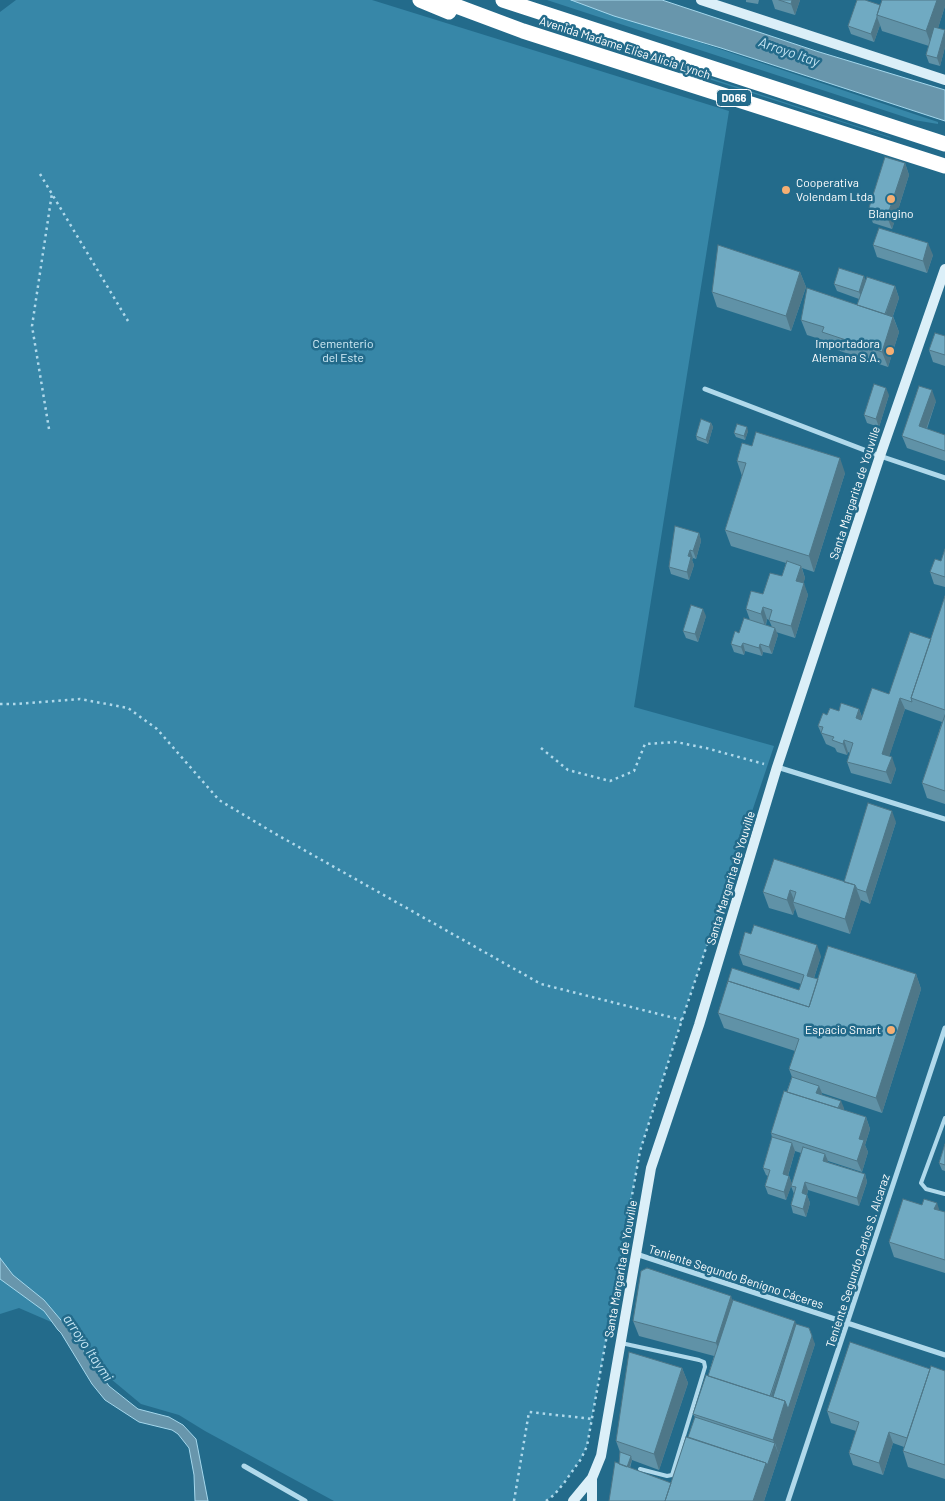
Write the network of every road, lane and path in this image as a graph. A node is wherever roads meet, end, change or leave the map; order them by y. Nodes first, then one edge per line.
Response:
1 (420, 0) edge
2 (440, 0) edge
3 (503, 0) edge
4 (701, 0) edge
5 (518, 4) edge
6 (523, 31) junction
7 (945, 80) edge
8 (942, 140) edge
9 (945, 166) edge
10 (40, 174) dead end
11 (52, 193) junction
12 (945, 268) edge
13 (128, 321) dead end
14 (705, 389) dead end
15 (49, 429) dead end
16 (880, 456) junction
17 (945, 478) edge
18 (0, 704) edge
19 (541, 748) dead end
20 (764, 764) dead end
21 (777, 768) junction
22 (945, 818) edge
23 (682, 1020) dead end
24 (945, 1028) edge
25 (945, 1118) edge
26 (945, 1194) edge
27 (635, 1254) junction
28 (848, 1324) junction
29 (621, 1343) junction
30 (945, 1354) edge
31 (593, 1419) dead end
32 (244, 1466) dead end
33 (640, 1469) edge
34 (592, 1478) junction
35 (305, 1501) edge
36 (514, 1501) edge
37 (574, 1501) edge
38 (592, 1501) edge
39 (788, 1501) edge

1 - 6 highway
2 - 6 highway, Avenida Madame Elisa Alicia Lynch / D066
3 - 5 highway, Avenida Madame Elisa Alicia Lynch / D066
4 - 7 street
5 - 8 highway, Avenida Madame Elisa Alicia Lynch / D066
6 - 9 highway, Avenida Madame Elisa Alicia Lynch / D066
10 - 11 path
11 - 13 path
11 - 15 path
12 - 16 street, Santa Margarita de Youville
14 - 16 street
16 - 17 street
16 - 21 street, Santa Margarita de Youville
18 - 23 path
19 - 20 path
21 - 22 street
21 - 27 street, Santa Margarita de Youville
24 - 28 street, Teniente Segundo Carlos S. Alcaraz
25 - 26 lane
27 - 28 street, Teniente Segundo Benigno Cáceres
27 - 29 street, Santa Margarita de Youville
28 - 30 street, Teniente Segundo Benigno Cáceres
28 - 39 street, Teniente Segundo Carlos S. Alcaraz
29 - 33 lane
29 - 34 street, Santa Margarita de Youville
31 - 36 path
32 - 35 street
34 - 37 street, Santa Margarita de Youville
34 - 38 street

